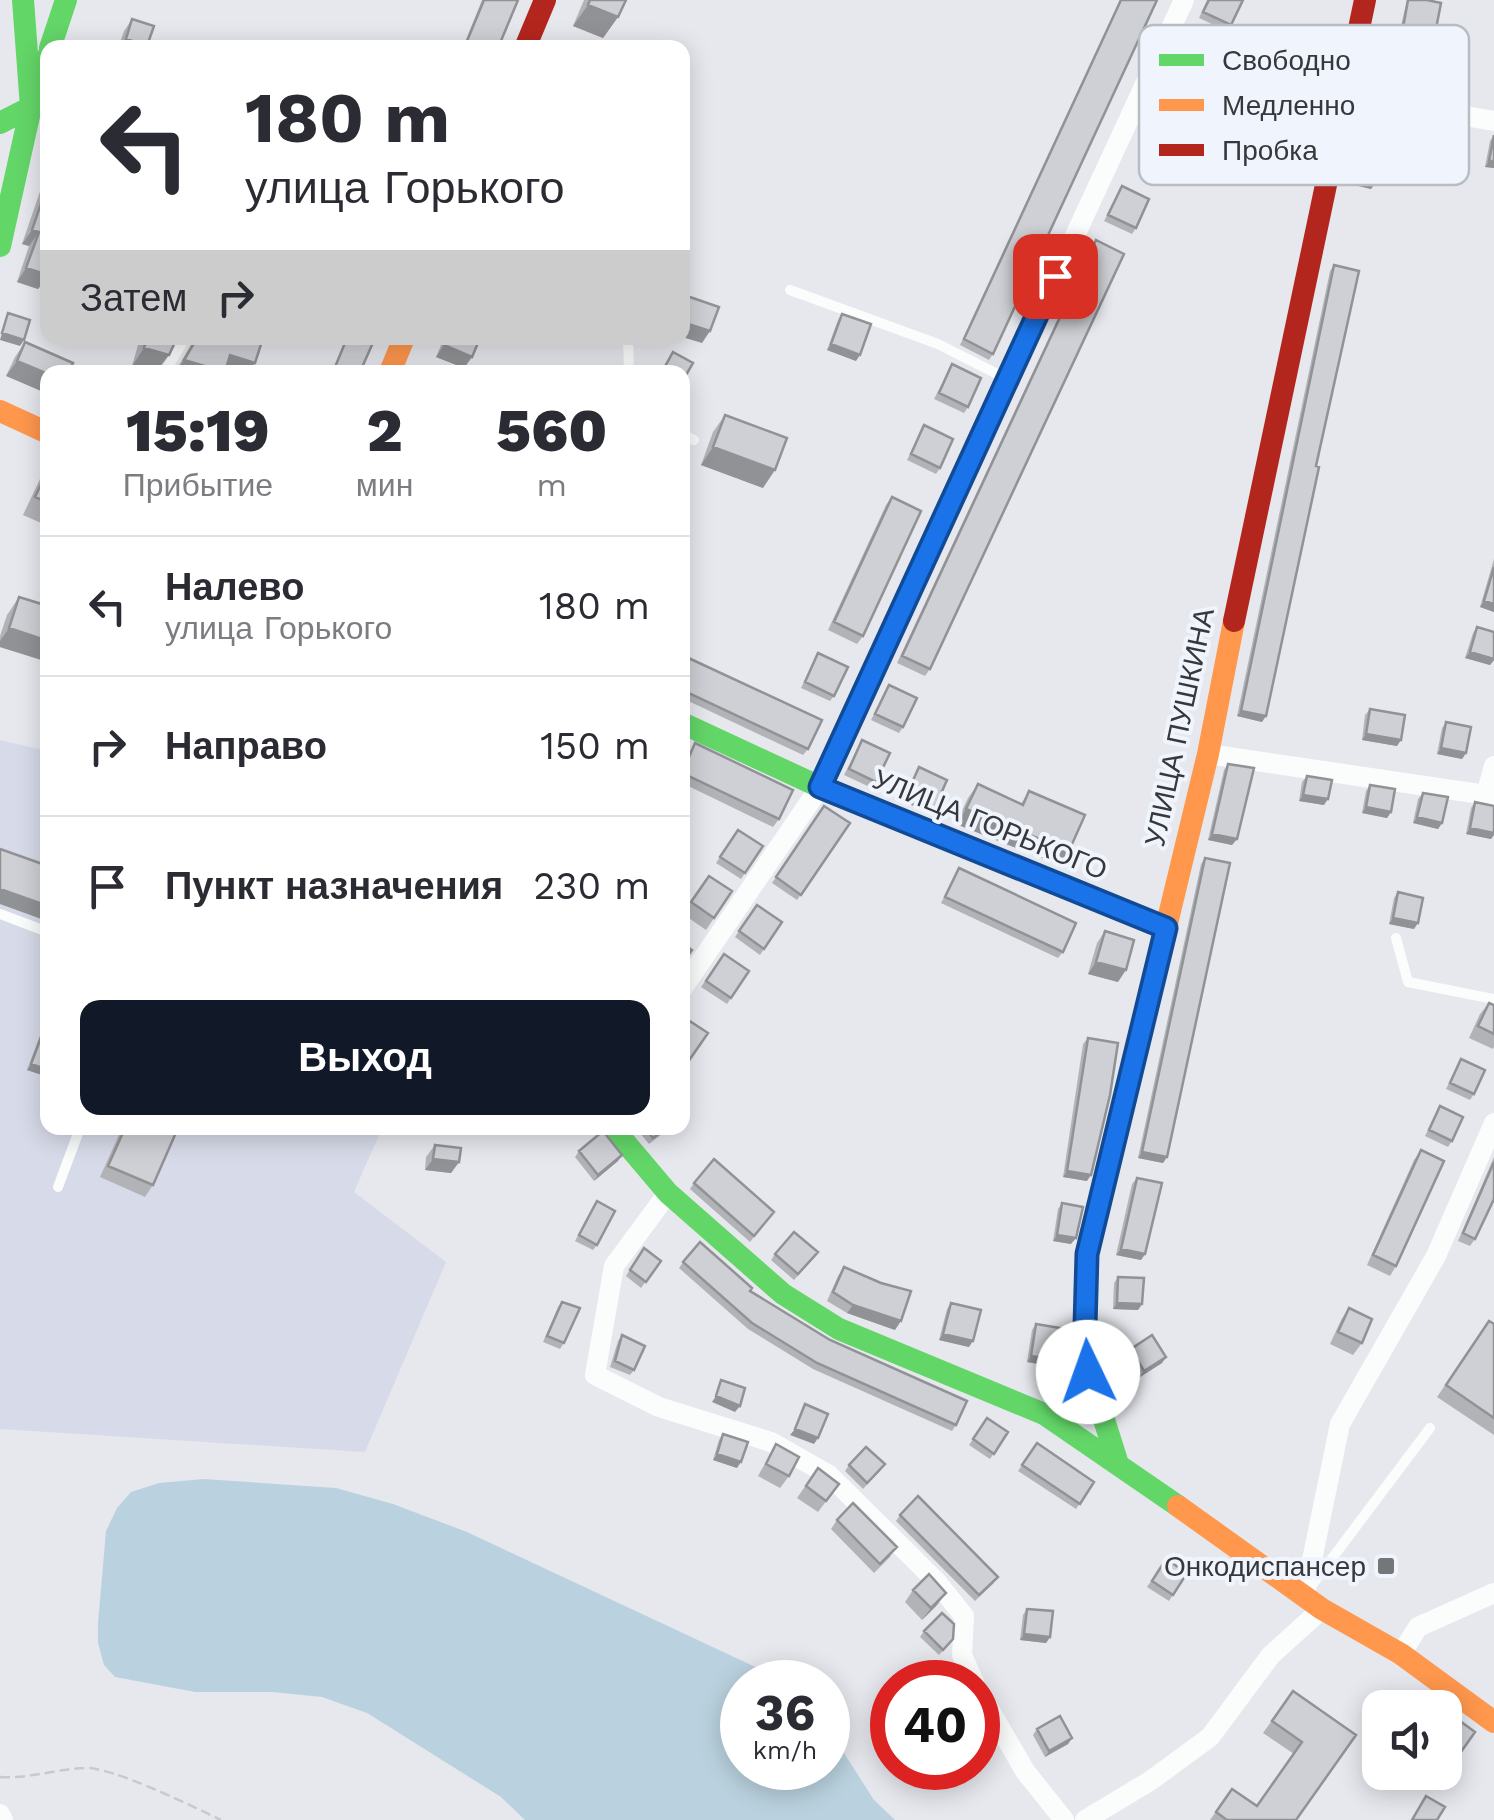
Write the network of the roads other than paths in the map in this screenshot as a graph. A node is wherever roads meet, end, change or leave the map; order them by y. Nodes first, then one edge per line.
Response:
1 (23, 0) edge
2 (66, 0) edge
3 (545, 0) edge
4 (1184, 0) edge
5 (1365, 0) edge
6 (1172, 25) edge
7 (1360, 25) edge
8 (53, 40) edge
9 (528, 40) edge
10 (40, 79) edge
11 (1139, 97) edge
12 (30, 108) junction
13 (1469, 116) edge
14 (1494, 122) edge
15 (0, 123) edge
16 (1326, 185) edge
17 (5, 203) edge
18 (0, 246) edge
19 (790, 290) dead end
20 (1007, 380) junction
21 (0, 412) edge
22 (40, 429) edge
23 (690, 438) edge
24 (694, 440) dead end
25 (690, 727) edge
26 (1208, 754) junction
27 (1494, 766) edge
28 (820, 787) junction
29 (1490, 796) edge
30 (0, 914) edge
31 (1166, 928) junction
32 (40, 929) dead end
33 (1396, 938) dead end
34 (690, 977) edge
35 (1494, 998) edge
36 (1494, 1122) edge
37 (77, 1135) edge
38 (620, 1135) edge
39 (58, 1187) dead end
40 (668, 1193) junction
41 (1430, 1428) dead end
42 (1118, 1464) junction
43 (1494, 1594) edge
44 (1314, 1602) junction
45 (1400, 1654) junction
46 (964, 1660) edge
47 (1494, 1722) edge
48 (1000, 1729) edge
49 (1064, 1820) edge
50 (1084, 1820) edge

1 - 12 street
2 - 8 street
3 - 9 street
4 - 6 street
5 - 7 street
10 - 12 street
11 - 20 street
12 - 15 street
12 - 17 street
13 - 14 street
16 - 26 street, УЛИЦА ПУШКИНА
17 - 18 street
19 - 20 lane
20 - 28 street
21 - 22 street
23 - 24 lane
25 - 28 street, УЛИЦА ГОРЬКОГО
26 - 29 street
26 - 31 street, УЛИЦА ПУШКИНА
27 - 29 street
28 - 31 street, УЛИЦА ГОРЬКОГО
28 - 34 street
30 - 32 lane
31 - 42 street, УЛИЦА ПУШКИНА
33 - 35 lane
36 - 44 street
37 - 39 lane
38 - 40 street
40 - 42 street
40 - 46 street
41 - 44 lane
42 - 44 street
43 - 45 street
44 - 45 street
44 - 50 street
45 - 47 street
48 - 49 street

